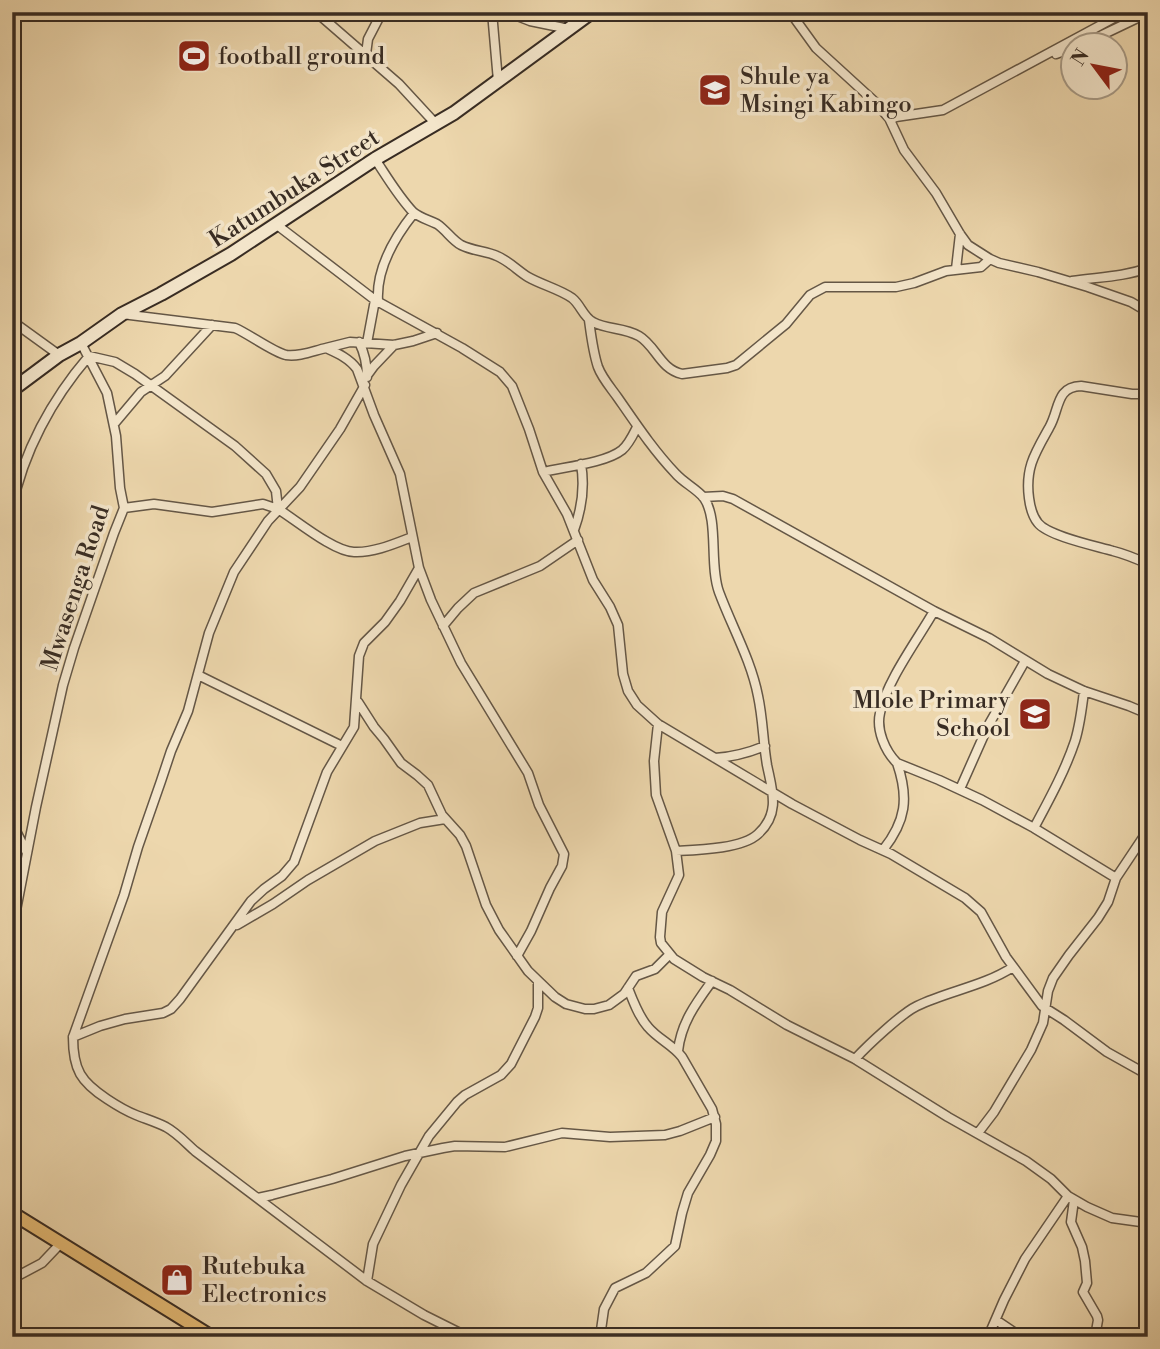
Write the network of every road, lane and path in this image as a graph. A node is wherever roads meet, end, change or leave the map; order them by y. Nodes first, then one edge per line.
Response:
1 (22, 12) edge
2 (316, 12) edge
3 (382, 12) edge
4 (492, 12) edge
5 (507, 12) edge
6 (592, 12) edge
7 (790, 12) edge
8 (1125, 12) edge
9 (1148, 13) edge
10 (12, 22) edge
11 (569, 29) junction
12 (1108, 32) edge
13 (1058, 53) edge
14 (366, 54) junction
15 (498, 81) junction
16 (889, 118) junction
17 (435, 123) junction
18 (375, 159) junction
19 (414, 213) junction
20 (277, 225) junction
21 (960, 234) junction
22 (990, 260) junction
23 (1148, 268) edge
24 (956, 269) junction
25 (1069, 281) junction
26 (377, 300) junction
27 (1148, 312) edge
28 (122, 314) junction
29 (589, 320) junction
30 (12, 321) edge
31 (212, 325) junction
32 (437, 333) junction
33 (363, 342) junction
34 (81, 343) junction
35 (394, 345) junction
36 (326, 348) junction
37 (59, 355) junction
38 (89, 356) junction
39 (365, 381) junction
40 (151, 385) junction
41 (12, 390) edge
42 (1148, 394) edge
43 (114, 424) junction
44 (637, 427) junction
45 (581, 464) junction
46 (543, 472) junction
47 (703, 497) junction
48 (12, 508) edge
49 (124, 508) junction
50 (278, 509) junction
51 (574, 530) junction
52 (412, 537) junction
53 (578, 540) junction
54 (1148, 564) edge
55 (419, 568) junction
56 (934, 611) junction
57 (443, 626) junction
58 (1025, 661) junction
59 (198, 675) junction
60 (1084, 691) junction
61 (356, 699) junction
62 (1148, 714) edge
63 (658, 724) junction
64 (342, 746) junction
65 (765, 746) junction
66 (715, 758) junction
67 (897, 763) junction
68 (960, 789) junction
69 (774, 793) junction
70 (445, 819) junction
71 (12, 823) edge
72 (1034, 828) junction
73 (1148, 830) edge
74 (883, 850) junction
75 (676, 851) junction
76 (27, 853) junction
77 (1116, 878) junction
78 (234, 927) junction
79 (12, 931) edge
80 (670, 954) junction
81 (517, 956) junction
82 (1013, 967) junction
83 (712, 981) junction
84 (538, 982) junction
85 (628, 988) junction
86 (1045, 1009) junction
87 (74, 1037) junction
88 (678, 1051) junction
89 (855, 1059) junction
90 (1148, 1075) edge
91 (715, 1117) junction
92 (978, 1133) junction
93 (420, 1153) junction
94 (258, 1198) junction
95 (1071, 1198) junction
96 (12, 1213) edge
97 (1148, 1223) edge
98 (61, 1243) junction
99 (12, 1279) edge
100 (367, 1281) junction
101 (996, 1320) junction
102 (212, 1337) edge
103 (468, 1337) edge
104 (600, 1337) edge
105 (988, 1337) edge
106 (1021, 1337) edge
107 (1096, 1337) edge

1 - 10 street
2 - 14 street
3 - 14 street
4 - 15 street
5 - 11 street
6 - 11 main road, Katumbuka Street
7 - 16 street
8 - 16 street
9 - 12 street
11 - 15 main road, Katumbuka Street
13 - 16 street
14 - 17 street
15 - 17 main road, Katumbuka Street
16 - 21 street
17 - 18 main road, Katumbuka Street
18 - 19 street
18 - 20 main road, Katumbuka Street
19 - 26 street
19 - 29 street
20 - 26 street
20 - 28 main road, Katumbuka Street
21 - 22 street
21 - 24 street
22 - 24 street
22 - 25 street
23 - 25 street
24 - 29 street
25 - 27 street
26 - 32 street
26 - 33 street
28 - 31 street
28 - 34 main road, Katumbuka Street
29 - 44 street
30 - 37 street
31 - 36 street
31 - 40 street
32 - 35 street
32 - 46 street
33 - 35 street
33 - 36 street
33 - 39 street
34 - 37 main road, Katumbuka Street
34 - 38 street, Mwasenga Road
35 - 39 street
36 - 39 street
37 - 41 main road, Katumbuka Street
38 - 40 street
38 - 43 street, Mwasenga Road
38 - 48 street
39 - 50 street
39 - 52 street
40 - 43 street
40 - 50 street
42 - 54 street
43 - 49 street, Mwasenga Road
44 - 45 street
44 - 47 street
45 - 46 street
45 - 51 street
46 - 51 street
47 - 56 street
47 - 65 street
49 - 50 street
49 - 76 street, Mwasenga Road
50 - 52 street
50 - 59 street
51 - 53 street
52 - 55 street
53 - 57 street
53 - 63 street
55 - 57 street
55 - 61 street
56 - 58 street
56 - 67 street
57 - 81 street
58 - 60 street
58 - 68 street
59 - 64 street
59 - 87 street
60 - 62 street
60 - 72 street
61 - 64 street
61 - 70 street
63 - 66 street
63 - 75 street
64 - 78 street
65 - 66 street
65 - 69 street
66 - 69 street
67 - 68 street
67 - 74 street
68 - 72 street
69 - 74 street
69 - 75 street
70 - 78 street
70 - 81 street
71 - 76 street
72 - 77 street
73 - 77 street
74 - 82 street
75 - 80 street
76 - 79 street, Mwasenga Road
77 - 86 street
78 - 87 street
80 - 83 street
80 - 85 street
81 - 84 street
82 - 86 street
82 - 89 street
83 - 88 street
83 - 89 street
84 - 85 street
84 - 93 street
85 - 88 street
86 - 90 street
86 - 92 street
87 - 94 street
88 - 91 street
89 - 92 street
91 - 93 street
91 - 104 street
92 - 95 street
93 - 94 street
93 - 100 street
94 - 100 street
95 - 97 street
95 - 101 street
95 - 107 street
96 - 98 main road
98 - 99 street
98 - 102 main road
100 - 103 street
101 - 105 street
101 - 106 street

